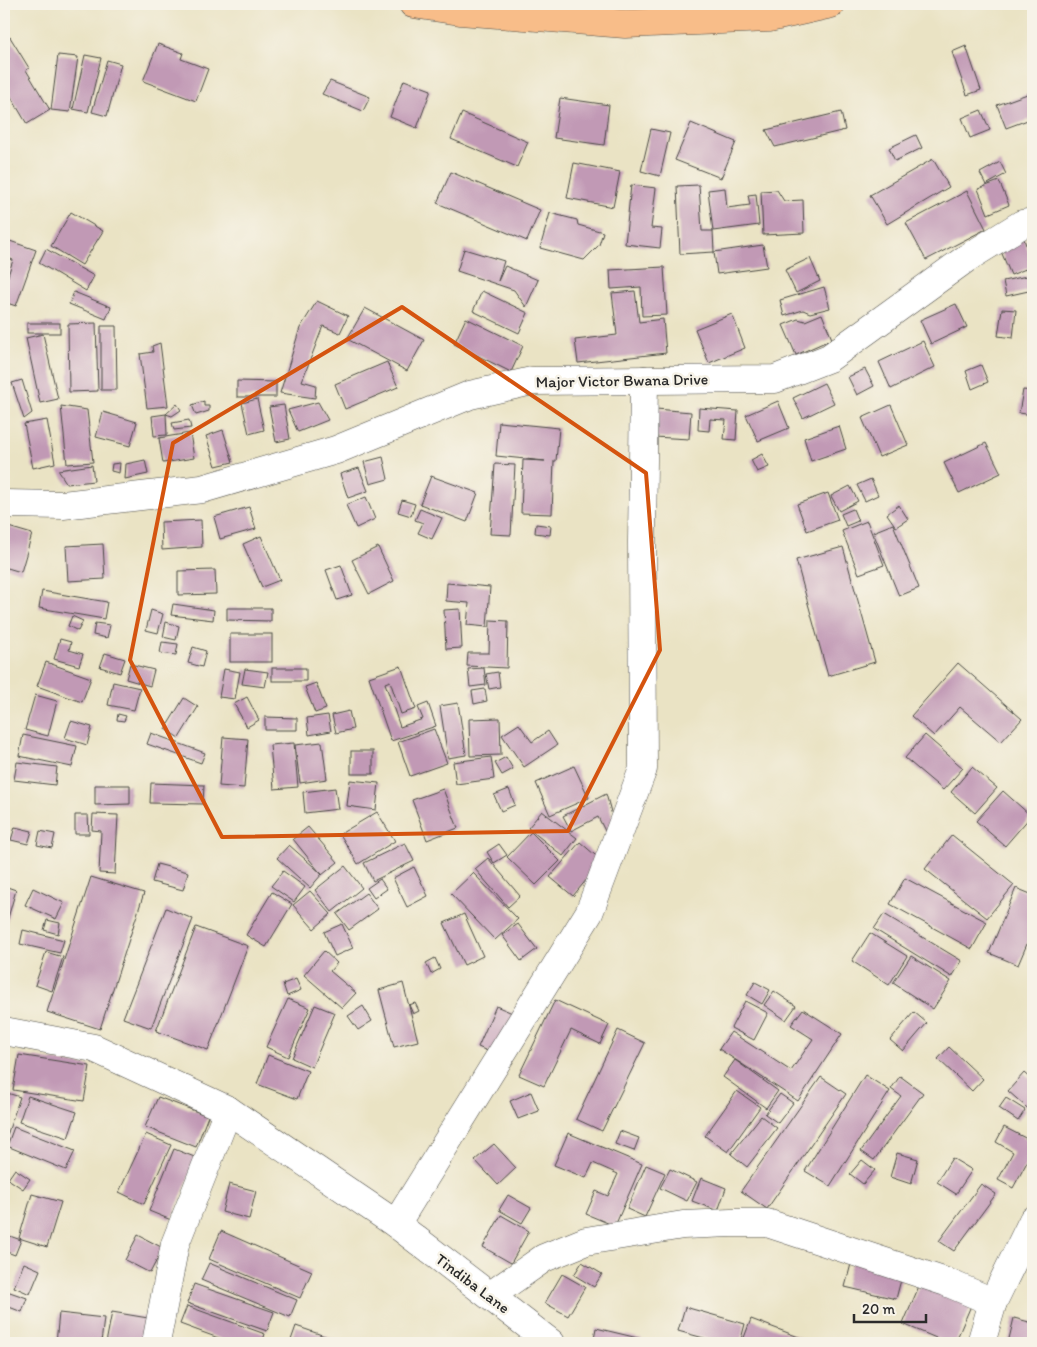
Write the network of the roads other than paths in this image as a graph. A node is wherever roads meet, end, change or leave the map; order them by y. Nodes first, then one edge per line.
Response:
1 (413, 4) edge
2 (830, 4) edge
3 (1033, 222) edge
4 (644, 380) junction
5 (4, 504) edge
6 (4, 1031) edge
7 (228, 1110) junction
8 (1033, 1220) edge
9 (396, 1224) junction
10 (490, 1295) junction
11 (993, 1302) junction
12 (156, 1343) edge
13 (550, 1343) edge
14 (981, 1343) edge

1 - 2 main road
3 - 4 street, Major Victor Bwana Drive
4 - 5 street, Major Victor Bwana Drive
4 - 9 street
6 - 7 street, Tindiba Lane
7 - 9 street, Tindiba Lane
7 - 12 street
8 - 11 street
9 - 10 street, Tindiba Lane
10 - 11 street
10 - 13 street, Tindiba Lane
11 - 14 street

